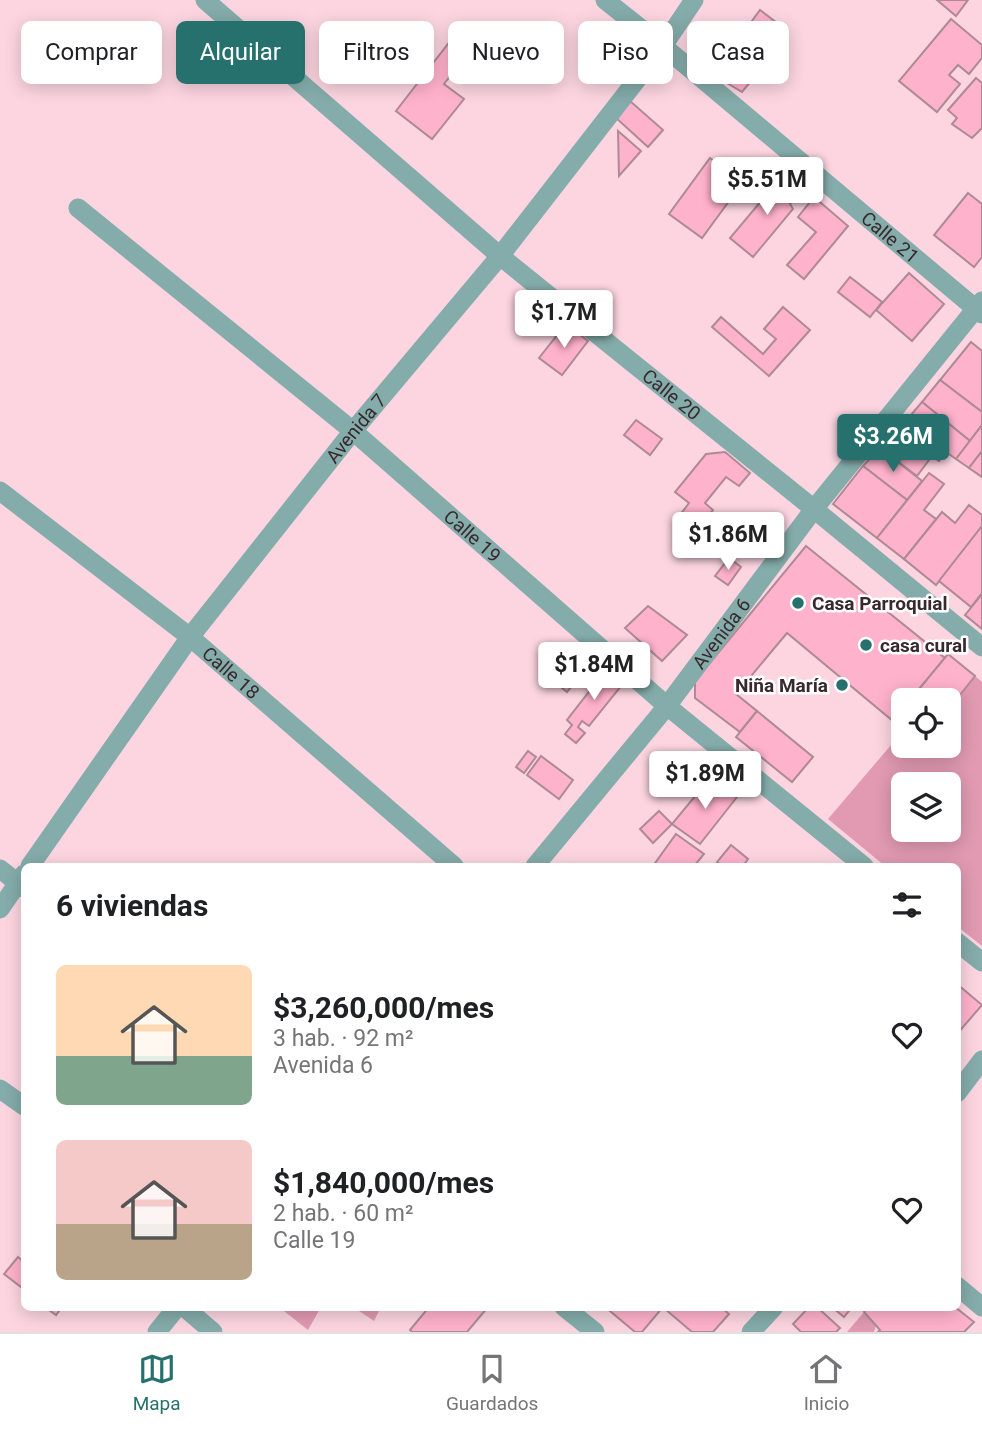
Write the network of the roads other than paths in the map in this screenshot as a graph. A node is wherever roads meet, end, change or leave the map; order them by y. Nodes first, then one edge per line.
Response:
1 (205, 0) edge
2 (605, 0) edge
3 (694, 0) edge
4 (631, 21) edge
5 (673, 31) edge
6 (673, 54) edge
7 (634, 84) edge
8 (78, 208) dead end
9 (500, 256) junction
10 (980, 308) edge
11 (353, 431) junction
12 (0, 491) edge
13 (814, 509) junction
14 (190, 637) junction
15 (982, 646) edge
16 (667, 706) junction
17 (32, 863) edge
18 (451, 863) edge
19 (537, 863) edge
20 (860, 863) edge
21 (0, 869) edge
22 (21, 881) edge
23 (21, 883) edge
24 (0, 909) edge
25 (961, 945) edge
26 (982, 962) edge
27 (982, 1060) edge
28 (961, 1088) edge
29 (0, 1089) edge
30 (21, 1104) edge
31 (961, 1289) edge
32 (982, 1307) edge
33 (174, 1311) edge
34 (189, 1311) edge
35 (569, 1311) edge
36 (770, 1311) edge
37 (157, 1332) edge
38 (213, 1332) edge
39 (595, 1332) edge
40 (751, 1332) edge

1 - 9 street, Calle 20
2 - 4 street, Calle 21
3 - 5 street, Avenida 7
6 - 10 street, Calle 21
7 - 9 street, Avenida 7
8 - 11 street, Calle 19
9 - 11 street, Avenida 7
9 - 13 street, Calle 20
10 - 13 street, Avenida 6
11 - 14 street, Avenida 7
11 - 16 street, Calle 19
12 - 14 street, Calle 18
13 - 15 street, Calle 20
13 - 16 street, Avenida 6
14 - 17 street, Avenida 7
14 - 18 street, Calle 18
16 - 19 street, Avenida 6
16 - 20 street, Calle 19
21 - 22 street
23 - 24 street
25 - 26 street
27 - 28 street
29 - 30 street
31 - 32 street
33 - 37 street
34 - 38 street
35 - 39 street
36 - 40 street

